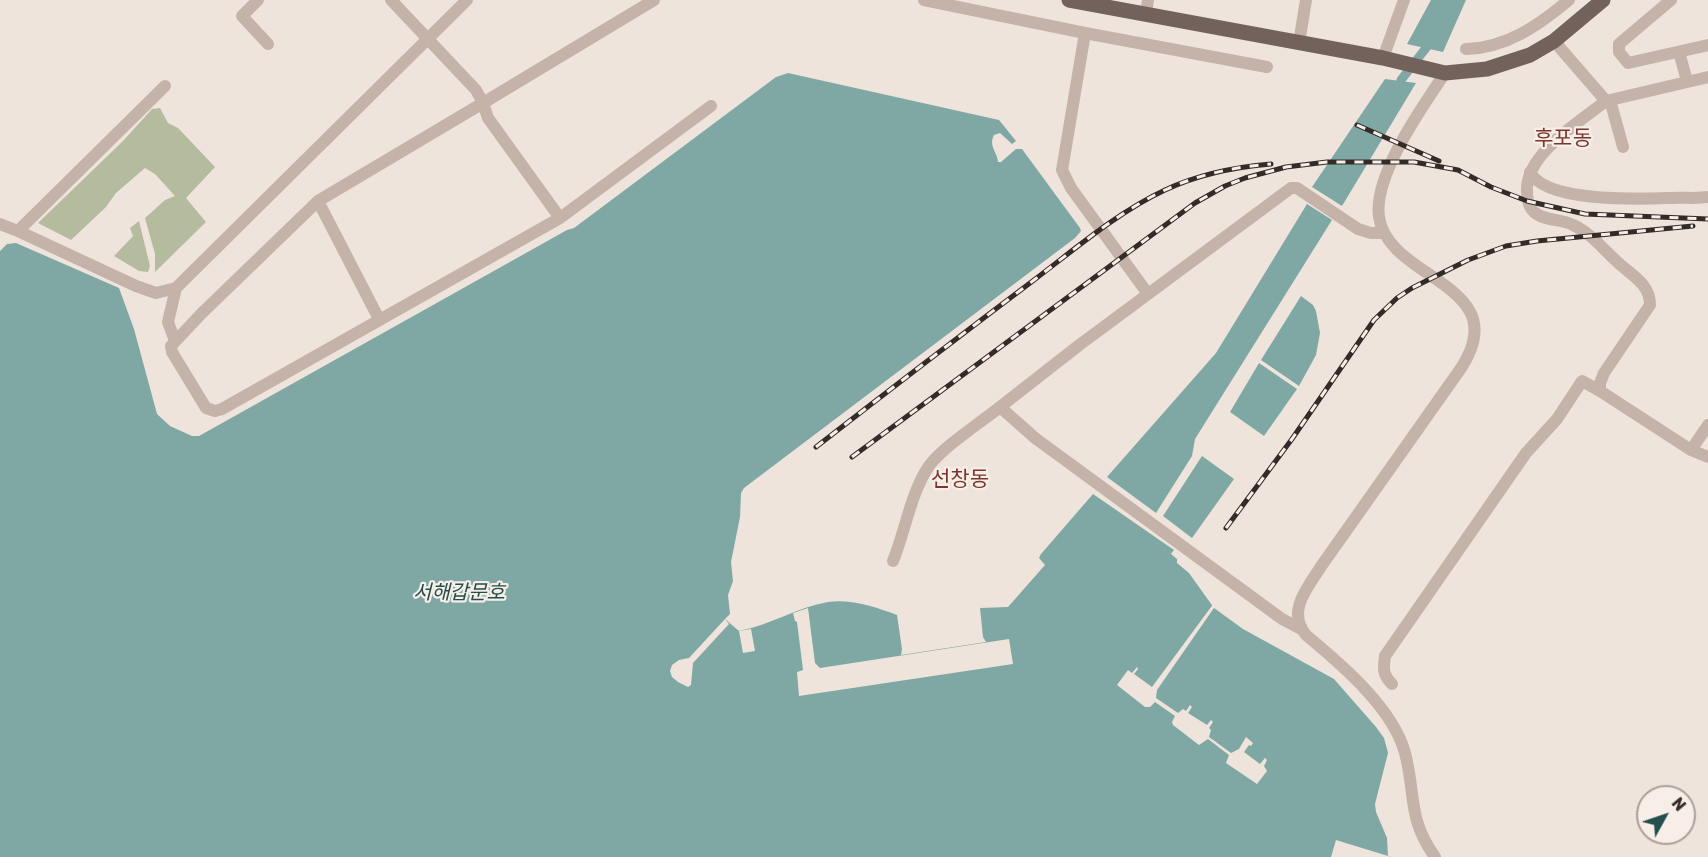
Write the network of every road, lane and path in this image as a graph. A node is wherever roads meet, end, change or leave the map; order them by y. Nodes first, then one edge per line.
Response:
1 (258, 0) edge
2 (391, 0) edge
3 (467, 0) edge
4 (654, 0) edge
5 (924, 0) edge
6 (1070, 0) edge
7 (1306, 0) edge
8 (1404, 0) edge
9 (1569, 0) edge
10 (1604, 0) edge
11 (1671, 0) edge
12 (1147, 7) edge
13 (1085, 33) junction
14 (429, 38) junction
15 (1554, 41) junction
16 (1299, 43) junction
17 (268, 44) dead end
18 (1708, 45) edge
19 (1466, 49) dead end
20 (1679, 52) junction
21 (1390, 60) junction
22 (1267, 67) dead end
23 (1439, 71) junction
24 (1708, 77) edge
25 (1687, 81) junction
26 (165, 86) dead end
27 (1608, 101) junction
28 (483, 103) junction
29 (711, 106) dead end
30 (1623, 147) dead end
31 (1530, 172) junction
32 (1708, 197) edge
33 (318, 201) junction
34 (560, 218) junction
35 (0, 224) edge
36 (18, 231) junction
37 (1384, 233) junction
38 (176, 288) junction
39 (1148, 294) junction
40 (379, 319) junction
41 (175, 341) junction
42 (1600, 390) junction
43 (1000, 407) junction
44 (1708, 425) edge
45 (1691, 450) junction
46 (1708, 457) edge
47 (893, 561) dead end
48 (1301, 629) junction
49 (1392, 684) dead end
50 (1435, 857) edge

1 - 17 street
2 - 14 street
3 - 14 street
4 - 28 street
5 - 13 street
6 - 12 main road
7 - 16 street
8 - 21 street
9 - 19 street
10 - 15 main road
11 - 20 street
12 - 16 main road
13 - 22 street
13 - 39 street
14 - 28 street
14 - 38 street
15 - 23 main road
15 - 27 street
16 - 21 main road
18 - 20 street
20 - 25 street
21 - 23 main road
23 - 37 street
24 - 25 street
25 - 27 street
26 - 36 street
27 - 30 street
27 - 31 street
28 - 33 street
28 - 34 street
29 - 34 street
31 - 32 street
31 - 42 street
33 - 40 street
33 - 41 street
34 - 40 street
35 - 36 street
36 - 38 street
37 - 39 street
37 - 48 street
38 - 41 street
39 - 43 street
40 - 41 street
42 - 45 street
42 - 49 street
43 - 47 street
43 - 48 street
44 - 45 street
45 - 46 street
48 - 50 street

